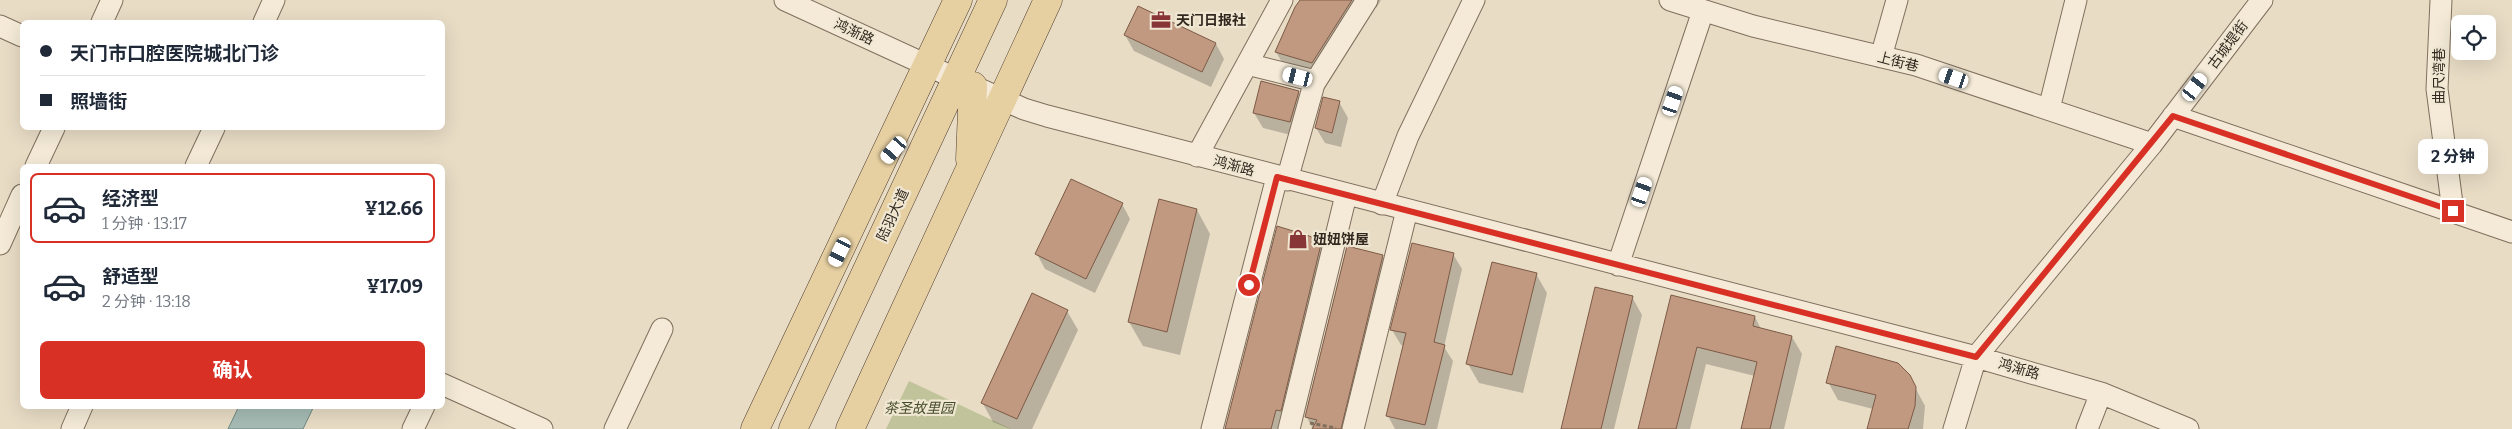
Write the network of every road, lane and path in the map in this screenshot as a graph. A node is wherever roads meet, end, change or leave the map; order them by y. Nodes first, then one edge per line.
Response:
1 (112, 0) edge
2 (274, 0) edge
3 (785, 0) edge
4 (958, 0) edge
5 (994, 0) edge
6 (1012, 0) edge
7 (1048, 0) edge
8 (1282, 0) edge
9 (1367, 0) edge
10 (1474, 0) edge
11 (1670, 0) edge
12 (1897, 0) edge
13 (2076, 0) edge
14 (2262, 0) edge
15 (2441, 0) edge
16 (1703, 11) junction
17 (103, 20) edge
18 (265, 20) edge
19 (0, 26) edge
20 (20, 35) edge
21 (1881, 57) junction
22 (1247, 64) junction
23 (928, 66) junction
24 (1315, 81) junction
25 (964, 82) junction
26 (1003, 99) junction
27 (2049, 109) junction
28 (2173, 116) junction
29 (53, 130) edge
30 (213, 130) edge
31 (2152, 144) junction
32 (1197, 156) junction
33 (37, 164) edge
34 (197, 164) edge
35 (882, 164) junction
36 (970, 170) junction
37 (1282, 178) junction
38 (1346, 194) junction
39 (20, 199) edge
40 (1382, 204) junction
41 (1407, 210) junction
42 (2453, 211) junction
43 (2512, 232) edge
44 (0, 244) edge
45 (1618, 265) junction
46 (662, 329) dead end
47 (1976, 357) junction
48 (445, 385) edge
49 (2100, 393) junction
50 (81, 409) edge
51 (423, 409) edge
52 (1290, 424) edge
53 (2175, 426) edge
54 (72, 429) edge
55 (413, 429) edge
56 (542, 429) edge
57 (615, 429) edge
58 (755, 429) edge
59 (793, 429) edge
60 (812, 429) edge
61 (850, 429) edge
62 (1212, 429) edge
63 (1339, 429) edge
64 (1353, 429) edge
65 (1954, 429) edge
66 (2087, 429) edge

1 - 17 street
2 - 18 street
3 - 23 street, 鸿渐路
4 - 23 main road
5 - 25 main road, 陆羽大道
6 - 25 main road, 陆羽大道
7 - 26 main road
8 - 22 street
9 - 24 street
10 - 40 street
11 - 16 street, 上街巷
12 - 21 street
13 - 27 street
14 - 28 street, 古城堤街
15 - 42 street, 曲尺湾巷
16 - 21 street, 上街巷
16 - 45 street
19 - 20 street
21 - 27 street, 上街巷
22 - 24 street
22 - 32 street
23 - 25 street, 鸿渐路
23 - 35 main road
24 - 37 street
25 - 26 street, 鸿渐路
25 - 35 main road
25 - 36 main road
25 - 59 main road, 陆羽大道
25 - 60 main road, 陆羽大道
26 - 32 street, 鸿渐路
26 - 36 main road
27 - 31 street, 上街巷
28 - 31 street, 古城堤街
28 - 42 street
29 - 33 street
30 - 34 street
31 - 47 street, 古城堤街
32 - 37 street, 鸿渐路
35 - 58 main road
36 - 61 main road
37 - 38 street, 鸿渐路
37 - 62 street
38 - 40 street, 鸿渐路
38 - 52 street
39 - 44 street
40 - 41 street, 鸿渐路
41 - 45 street, 鸿渐路
41 - 64 street
42 - 43 street
45 - 47 street, 鸿渐路
46 - 57 street
47 - 49 street, 鸿渐路
47 - 65 street, 古城堤街
48 - 56 street
49 - 53 street, 鸿渐路
49 - 66 street
50 - 54 street
51 - 55 street
52 - 63 path

